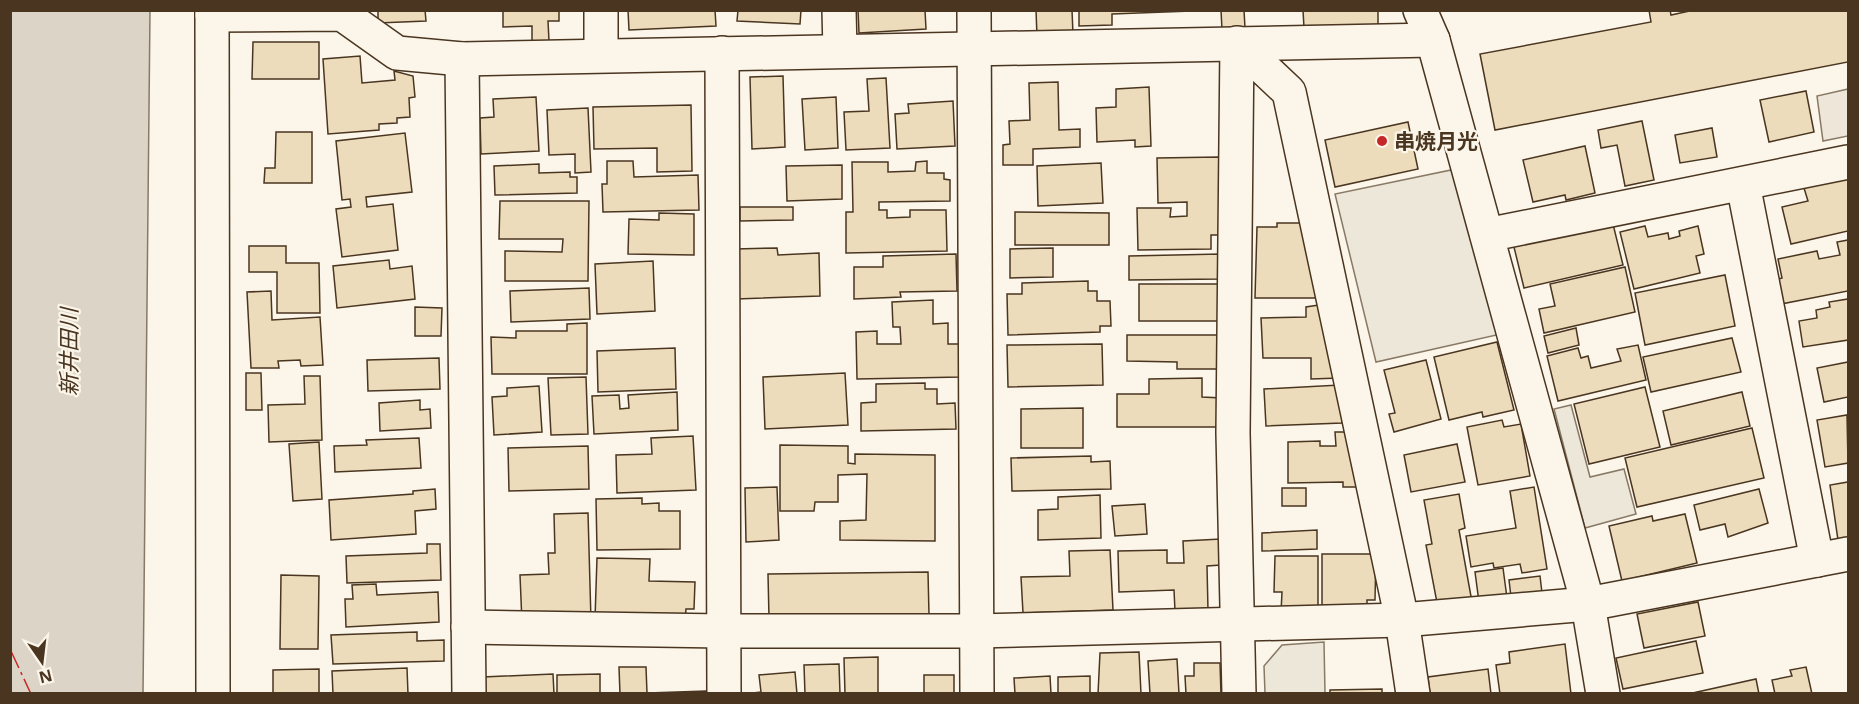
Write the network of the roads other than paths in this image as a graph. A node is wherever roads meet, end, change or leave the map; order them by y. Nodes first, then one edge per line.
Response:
1 (601, 10) edge
2 (839, 10) edge
3 (974, 10) edge
4 (1420, 10) edge
5 (212, 13) edge
6 (1433, 40) junction
7 (1237, 43) junction
8 (974, 48) junction
9 (840, 51) junction
10 (722, 53) junction
11 (601, 56) junction
12 (462, 59) junction
13 (1848, 162) edge
14 (1743, 184) junction
15 (1487, 234) junction
16 (1833, 557) edge
17 (1588, 603) junction
18 (1402, 620) junction
19 (1238, 624) junction
20 (468, 627) junction
21 (723, 631) junction
22 (977, 631) junction
23 (213, 693) edge
24 (469, 693) edge
25 (724, 693) edge
26 (977, 693) edge
27 (1239, 693) edge
28 (1413, 693) edge
29 (1603, 693) edge

1 - 11 street
2 - 9 street
3 - 8 street
4 - 6 street
5 - 12 street
5 - 23 street
6 - 7 street
6 - 15 street
7 - 8 street
7 - 18 street
7 - 19 street
8 - 9 street
8 - 22 street
9 - 10 street
10 - 11 street
10 - 21 street
11 - 12 street
12 - 20 street
13 - 14 street
14 - 15 street
14 - 16 street
15 - 17 street
16 - 17 street
17 - 18 street
17 - 29 street
18 - 19 street
18 - 28 street
19 - 22 street
19 - 27 street
20 - 21 street
20 - 24 street
21 - 22 street
21 - 25 street
22 - 26 street

